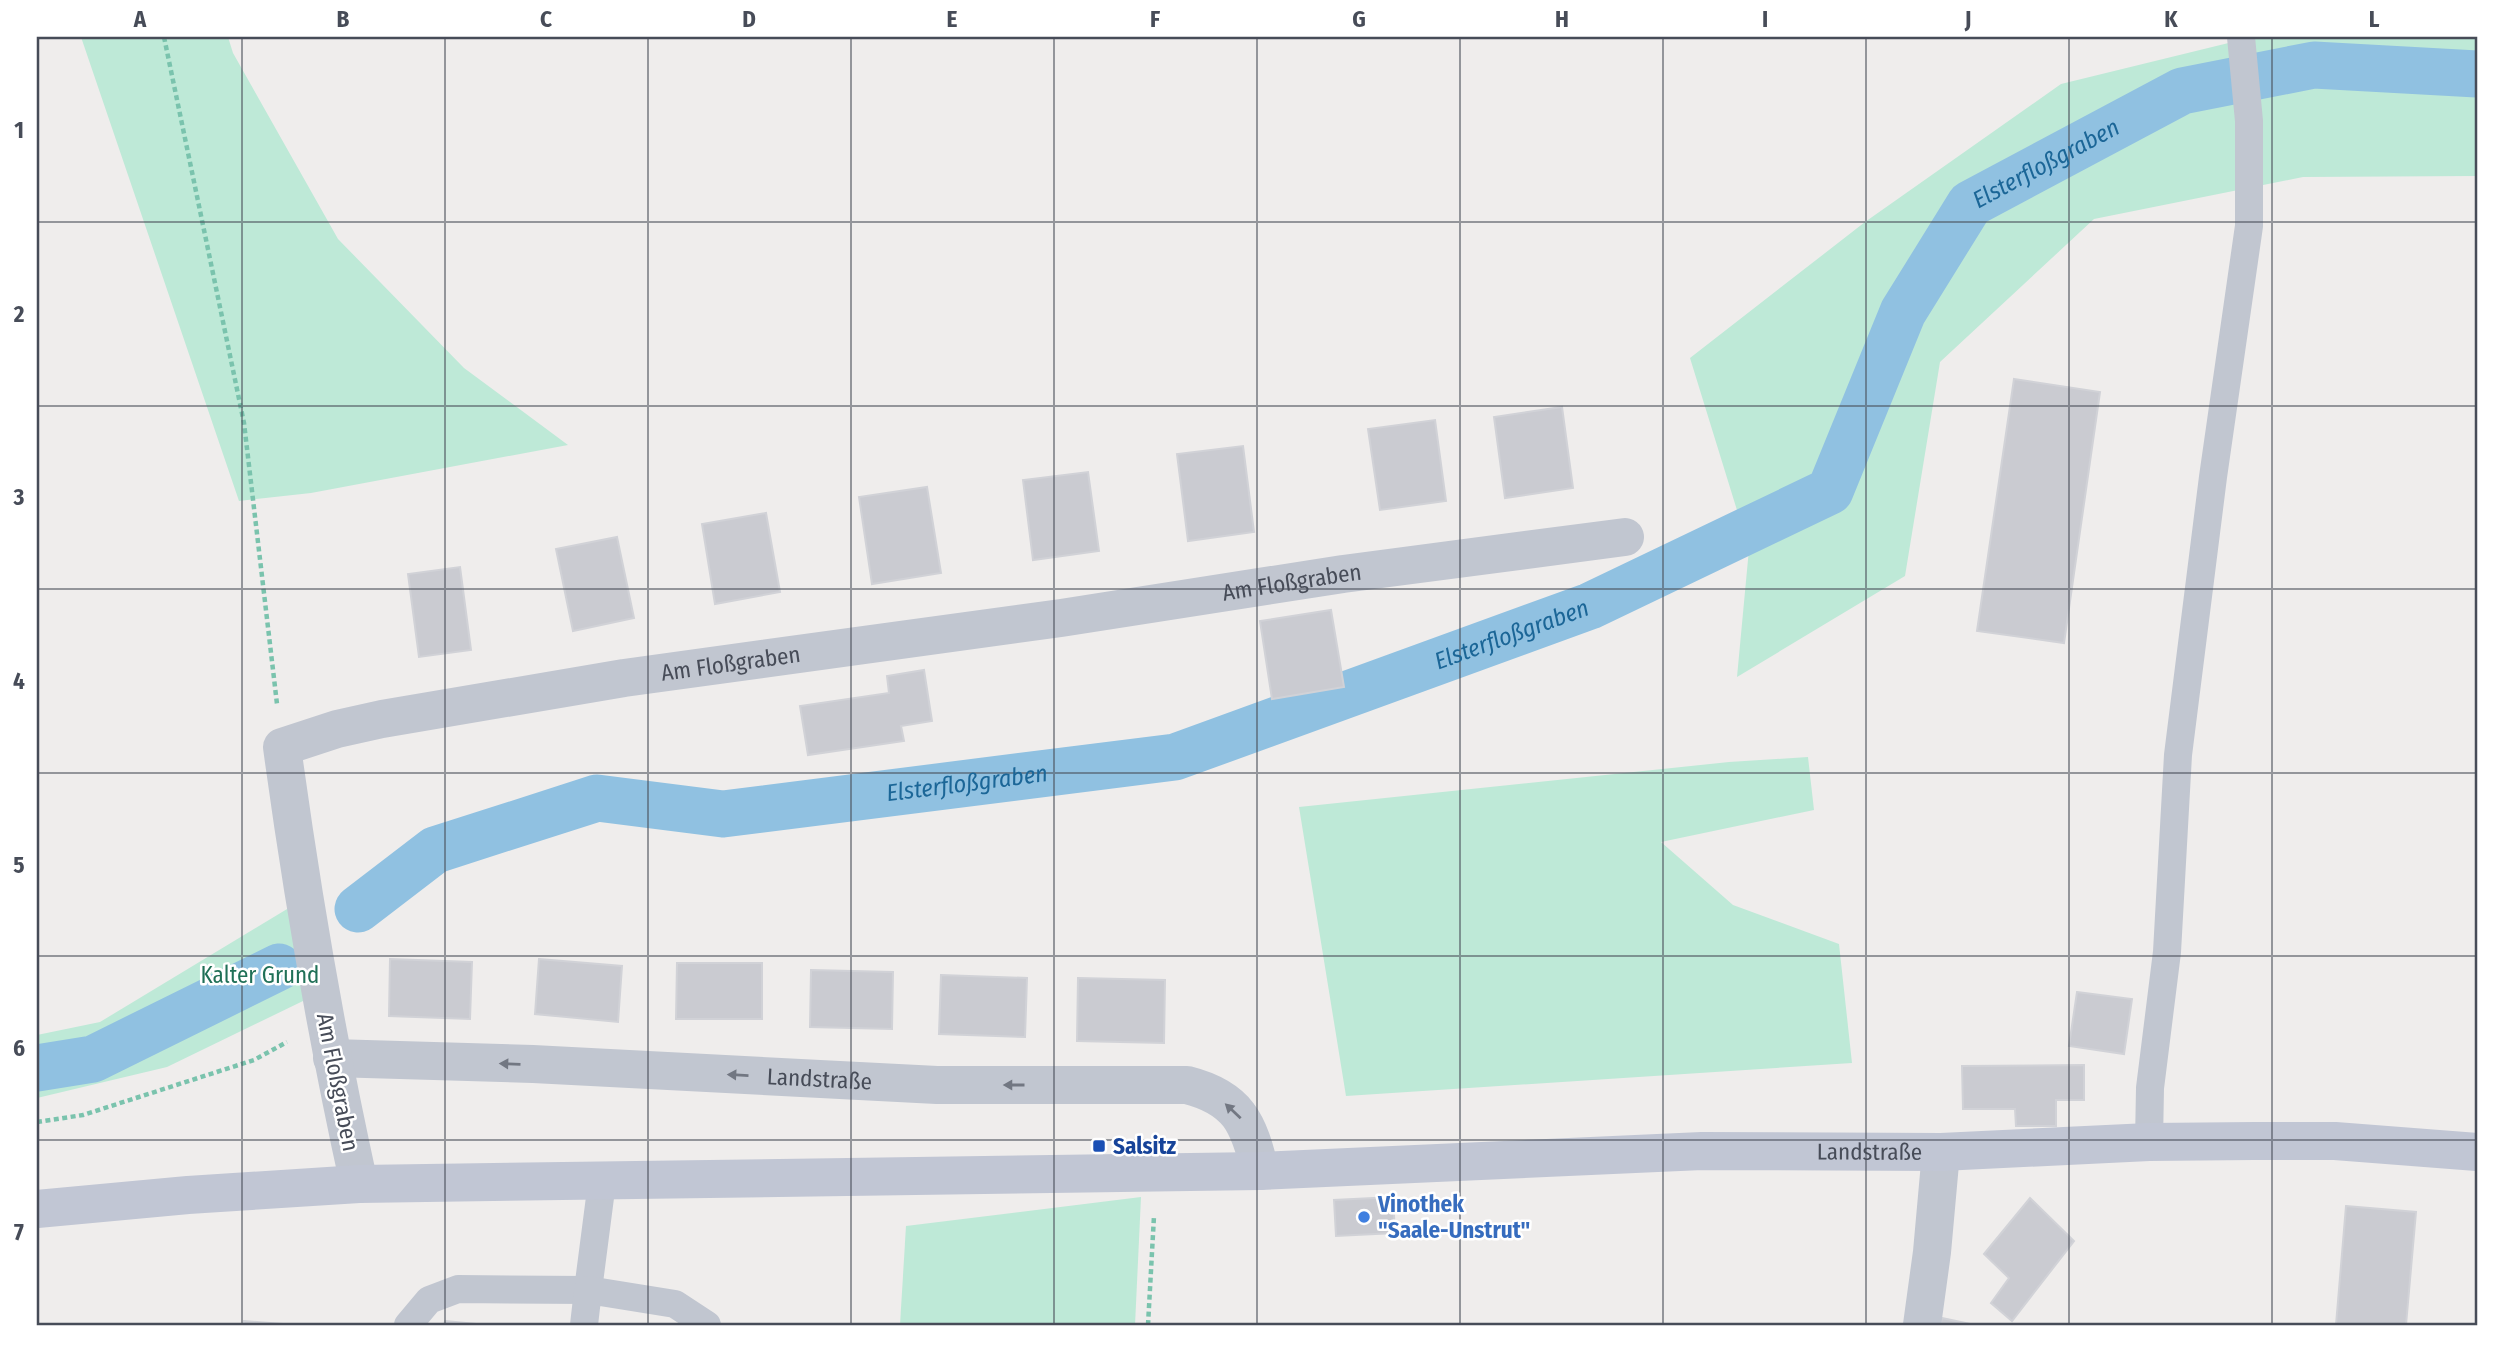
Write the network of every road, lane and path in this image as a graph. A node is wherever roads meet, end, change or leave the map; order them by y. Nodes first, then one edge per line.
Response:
1 (164, 37) edge
2 (2241, 37) edge
3 (1625, 537) dead end
4 (282, 747) junction
5 (328, 1040) junction
6 (37, 1122) edge
7 (2149, 1142) junction
8 (1941, 1152) junction
9 (2477, 1152) edge
10 (1260, 1171) junction
11 (1156, 1173) junction
12 (602, 1182) junction
13 (359, 1184) junction
14 (37, 1209) edge
15 (588, 1290) junction
16 (408, 1325) edge
17 (584, 1325) edge
18 (707, 1325) edge
19 (1148, 1325) edge
20 (1922, 1325) edge

1 - 4 path
2 - 7 lane
3 - 4 street, Am Floßgraben
4 - 5 street, Am Floßgraben
5 - 6 path
10 -> 5 street, Landstraße
5 - 13 street, Am Floßgraben
7 - 8 main road, Landstraße
7 - 9 main road, Landstraße
8 - 10 main road, Landstraße
8 - 20 street
10 - 11 main road, Landstraße
11 - 12 main road, Landstraße
11 - 19 path
12 - 13 main road, Landstraße
12 - 15 lane
13 - 14 main road, Landstraße
15 - 16 lane
15 - 17 lane
15 - 18 lane

